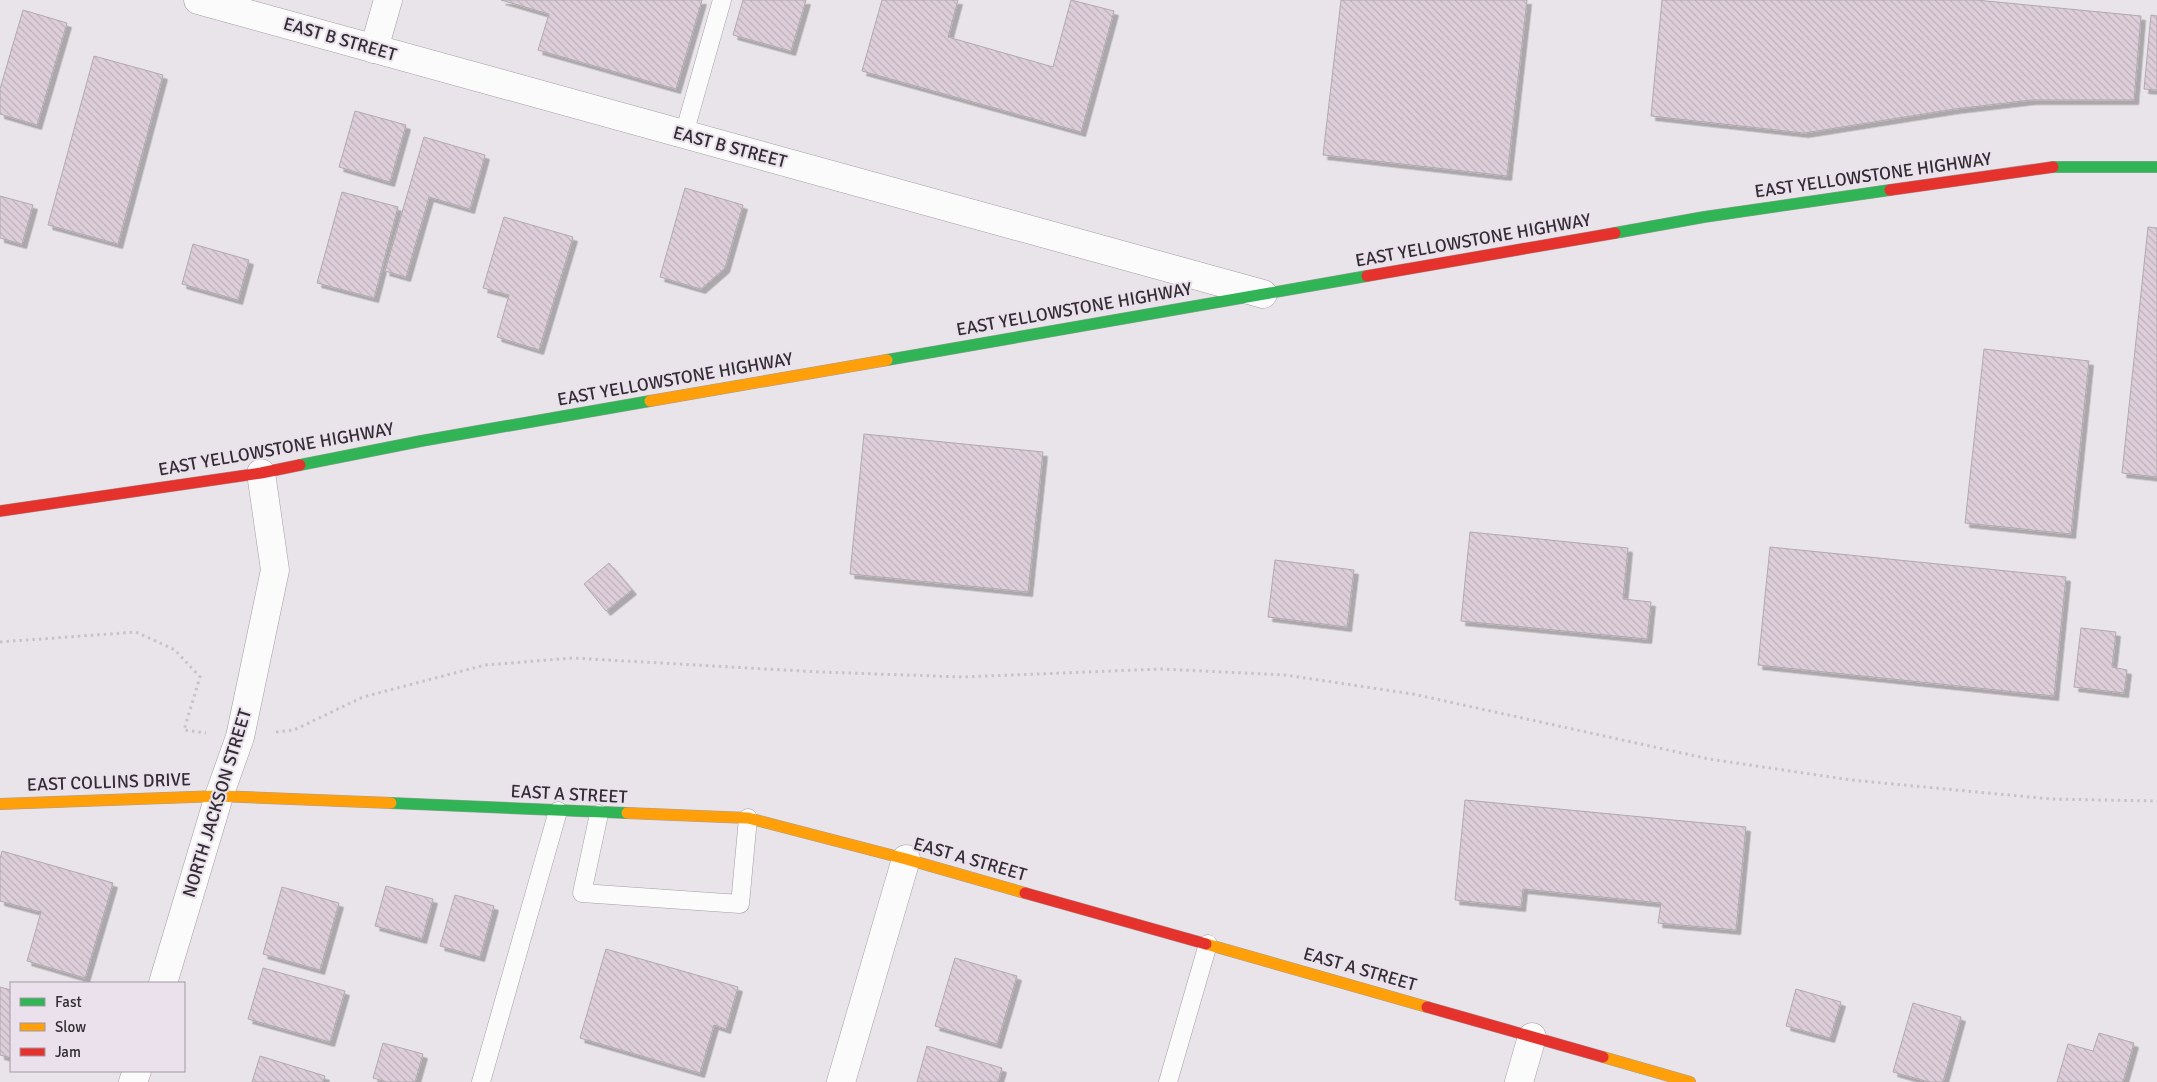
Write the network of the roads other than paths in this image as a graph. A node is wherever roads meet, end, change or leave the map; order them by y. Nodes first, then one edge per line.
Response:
1 (198, 0) edge
2 (388, 0) edge
3 (722, 0) edge
4 (374, 49) junction
5 (684, 134) junction
6 (2157, 167) edge
7 (1263, 294) junction
8 (262, 473) junction
9 (0, 511) edge
10 (219, 796) junction
11 (0, 804) edge
12 (558, 810) junction
13 (599, 814) junction
14 (748, 818) junction
15 (906, 858) junction
16 (1208, 944) junction
17 (163, 982) edge
18 (1532, 1037) junction
19 (481, 1082) edge
20 (841, 1082) edge
21 (1168, 1082) edge
22 (1519, 1082) edge
23 (1690, 1082) edge

1 - 4 street, EAST B STREET
2 - 4 street
3 - 5 lane
4 - 5 street, EAST B STREET
5 - 7 street, EAST B STREET
6 - 7 main road, EAST YELLOWSTONE HIGHWAY
7 - 8 main road, EAST YELLOWSTONE HIGHWAY
8 - 9 main road, EAST YELLOWSTONE HIGHWAY
8 - 10 street, NORTH JACKSON STREET
10 - 11 main road, EAST COLLINS DRIVE
10 - 12 main road, EAST A STREET
10 - 17 street, NORTH JACKSON STREET
12 - 13 main road, EAST A STREET
12 - 19 lane
13 - 14 main road, EAST A STREET
13 - 14 lane
14 - 15 main road, EAST A STREET
15 - 16 main road, EAST A STREET
15 - 20 street
16 - 18 main road, EAST A STREET
16 - 21 lane
18 - 22 street
18 - 23 main road, EAST A STREET

